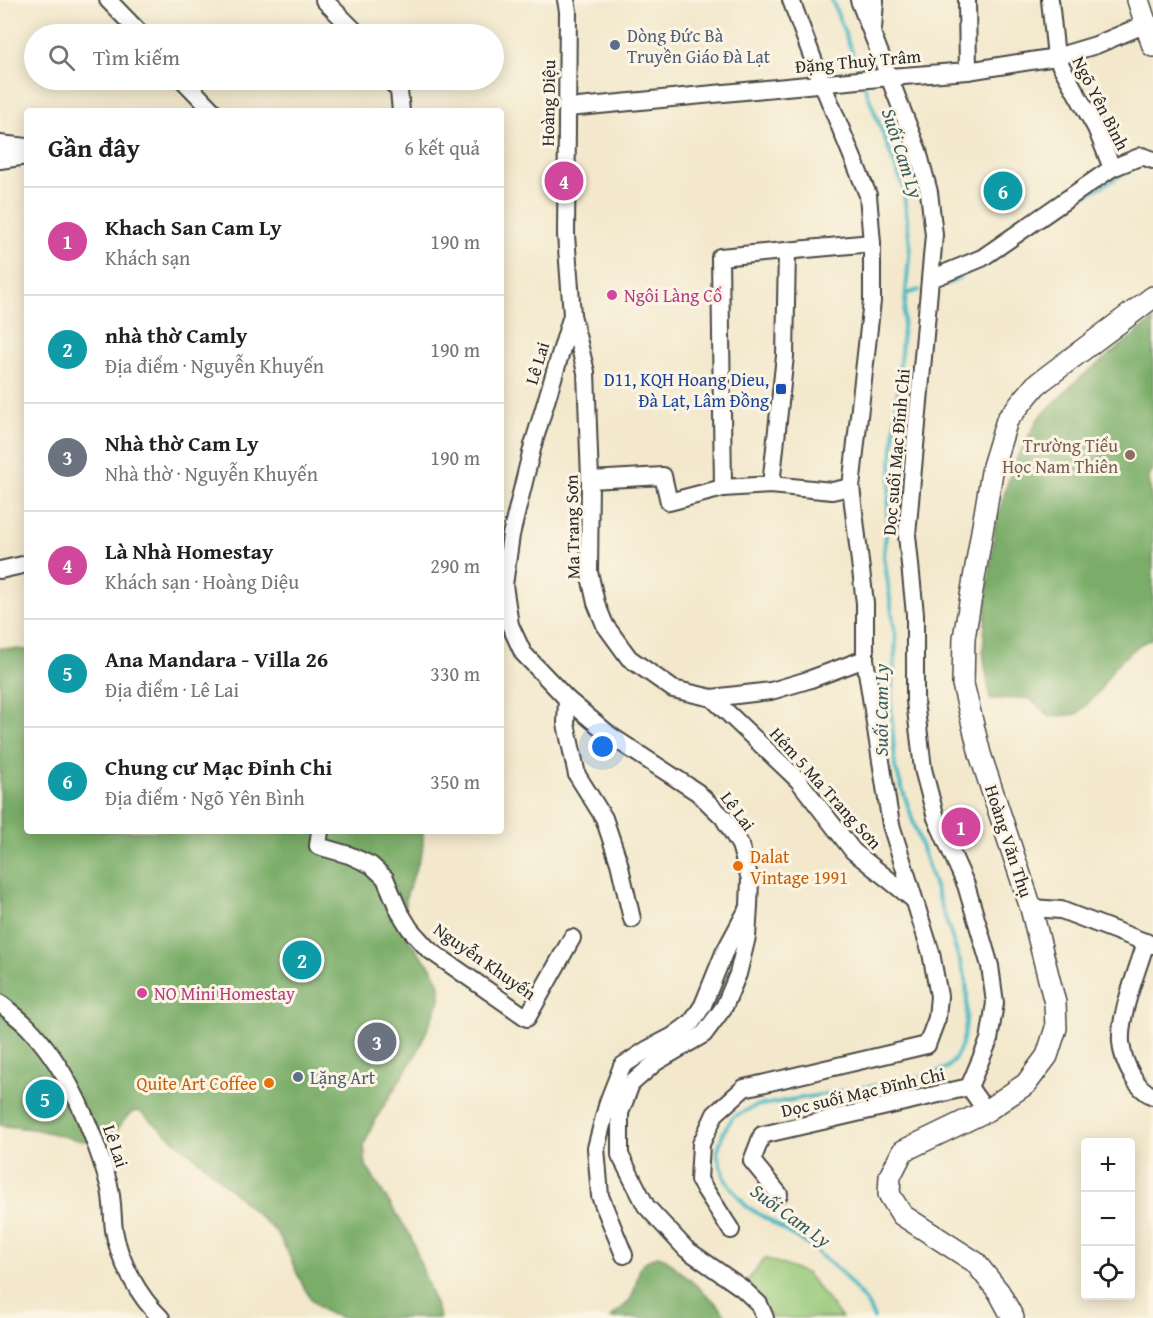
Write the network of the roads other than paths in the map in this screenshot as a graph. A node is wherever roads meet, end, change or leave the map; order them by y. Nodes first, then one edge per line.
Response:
1 (108, 0) edge
2 (324, 0) edge
3 (566, 0) edge
4 (791, 0) edge
5 (859, 0) edge
6 (875, 0) edge
7 (967, 0) edge
8 (1050, 0) edge
9 (1138, 0) edge
10 (131, 24) edge
11 (348, 24) edge
12 (1149, 24) edge
13 (873, 30) junction
14 (1153, 46) edge
15 (1056, 57) junction
16 (968, 71) junction
17 (890, 76) junction
18 (822, 84) junction
19 (193, 90) edge
20 (398, 90) edge
21 (210, 108) edge
22 (401, 108) edge
23 (568, 108) junction
24 (0, 144) edge
25 (24, 147) edge
26 (24, 156) edge
27 (1147, 158) edge
28 (0, 160) edge
29 (1112, 168) junction
30 (872, 243) junction
31 (787, 251) junction
32 (931, 279) junction
33 (1153, 297) edge
34 (572, 315) junction
35 (590, 480) junction
36 (771, 485) junction
37 (851, 487) junction
38 (723, 488) junction
39 (24, 565) edge
40 (0, 570) edge
41 (865, 659) junction
42 (712, 698) junction
43 (567, 699) junction
44 (320, 834) edge
45 (915, 900) junction
46 (749, 906) junction
47 (1031, 908) junction
48 (632, 919) dead end
49 (572, 938) dead end
50 (1149, 944) edge
51 (0, 1003) edge
52 (969, 1087) junction
53 (1153, 1096) edge
54 (986, 1112) junction
55 (779, 1194) dead end
56 (731, 1230) dead end
57 (624, 1256) dead end
58 (161, 1318) edge
59 (765, 1318) edge
60 (1013, 1318) edge

1 - 10 street
2 - 11 street
3 - 23 street, Hoàng Diệu
4 - 18 street
5 - 13 street, Dọc suối Mạc Đĩnh Chi
6 - 13 street
7 - 16 street
8 - 15 street
9 - 12 main road
12 - 14 main road
12 - 15 street, Đặng Thuỳ Trâm
13 - 17 street, Dọc suối Mạc Đĩnh Chi
15 - 16 street, Đặng Thuỳ Trâm
15 - 29 street, Ngõ Yên Bình
16 - 17 street, Đặng Thuỳ Trâm
17 - 18 street, Đặng Thuỳ Trâm
17 - 32 street, Dọc suối Mạc Đĩnh Chi
18 - 23 street, Đặng Thuỳ Trâm
18 - 30 street
19 - 21 street
20 - 22 street
23 - 34 street, Hoàng Diệu
24 - 25 street
26 - 28 street
27 - 29 street
29 - 32 street, Ngõ Yên Bình
30 - 31 street
30 - 37 street
31 - 36 street
31 - 38 street
32 - 52 street, Dọc suối Mạc Đĩnh Chi
33 - 47 main road, Hoàng Văn Thụ
34 - 35 street, Ma Trang Sơn
34 - 43 street, Lê Lai
35 - 38 street
35 - 42 street, Ma Trang Sơn
36 - 37 street
36 - 38 street
37 - 41 street
39 - 40 street
41 - 42 street, Ma Trang Sơn
41 - 45 street
42 - 45 street, Hẻm 5 Ma Trang Sơn
43 - 46 street, Lê Lai
43 - 48 street
44 - 49 street, Nguyễn Khuyến
45 - 56 street
46 - 57 street
46 - 59 street, Lê Lai
47 - 50 street
47 - 54 main road, Hoàng Văn Thụ
50 - 53 street
51 - 58 street, Lê Lai
52 - 54 street
52 - 55 street, Dọc suối Mạc Đĩnh Chi
54 - 60 main road, Hoàng Văn Thụ

